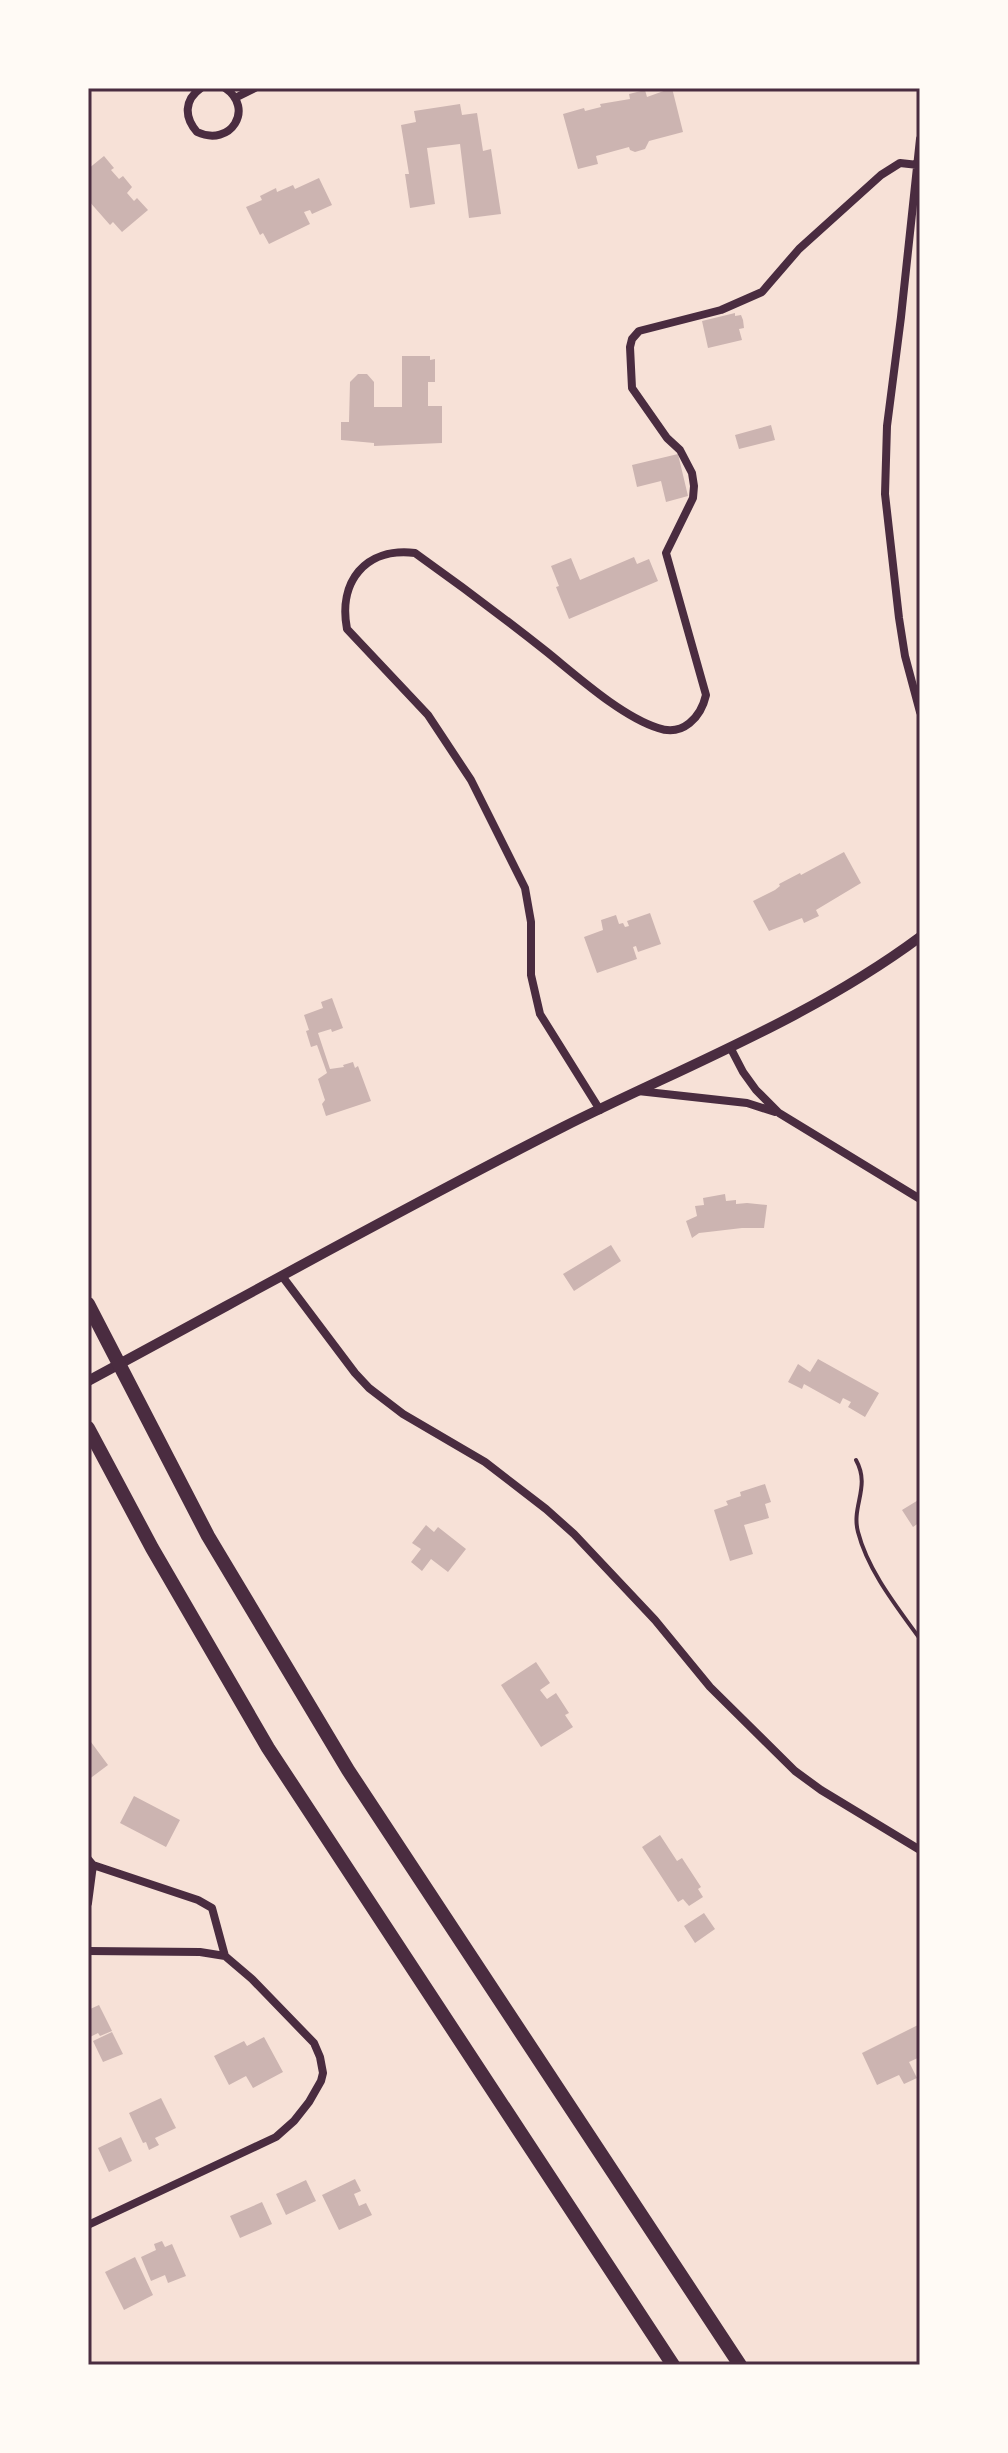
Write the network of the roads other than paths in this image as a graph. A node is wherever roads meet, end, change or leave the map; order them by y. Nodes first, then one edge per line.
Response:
1 (201, 88) edge
2 (225, 88) edge
3 (255, 88) edge
4 (235, 98) junction
5 (920, 139) edge
6 (918, 165) junction
7 (920, 712) edge
8 (920, 937) edge
9 (730, 1047) junction
10 (638, 1091) junction
11 (600, 1110) junction
12 (779, 1113) junction
13 (920, 1199) edge
14 (282, 1276) junction
15 (88, 1305) edge
16 (88, 1381) edge
17 (88, 1428) edge
18 (856, 1460) dead end
19 (920, 1639) edge
20 (920, 1850) edge
21 (90, 1862) edge
22 (88, 1903) edge
23 (88, 1951) edge
24 (225, 1956) junction
25 (88, 2225) edge
26 (673, 2365) edge
27 (740, 2365) edge

1 - 4 street
2 - 4 street
3 - 4 street
5 - 6 street
6 - 7 street
6 - 11 street
8 - 9 street
9 - 10 street
9 - 12 street
10 - 11 street
10 - 12 street
11 - 14 street
12 - 13 street
14 - 16 street
14 - 20 street
15 - 27 highway
17 - 26 highway
18 - 19 lane
21 - 22 street
21 - 24 street
23 - 24 street
24 - 25 street

